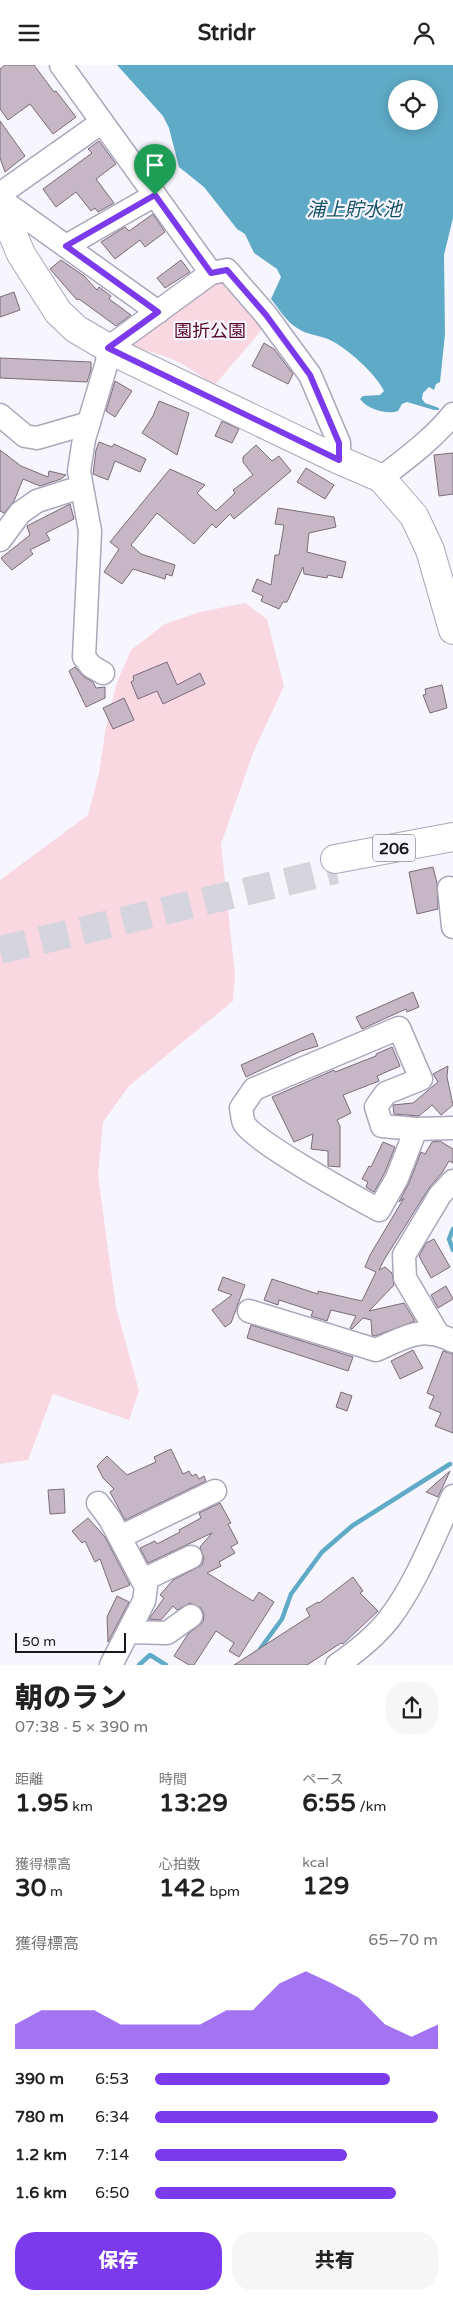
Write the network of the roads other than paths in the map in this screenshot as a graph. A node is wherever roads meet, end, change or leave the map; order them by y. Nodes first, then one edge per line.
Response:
1 (60, 65) edge
2 (102, 122) junction
3 (155, 195) junction
4 (1, 206) edge
5 (66, 246) junction
6 (211, 273) junction
7 (158, 312) junction
8 (108, 348) junction
9 (0, 415) edge
10 (448, 420) edge
11 (89, 423) junction
12 (339, 460) junction
13 (381, 478) junction
14 (81, 487) junction
15 (0, 540) edge
16 (446, 585) edge
17 (453, 630) edge
18 (103, 673) dead end
19 (453, 837) edge
20 (453, 847) edge
21 (449, 888) dead end
22 (453, 927) edge
23 (453, 1127) edge
24 (416, 1129) junction
25 (453, 1181) edge
26 (249, 1311) dead end
27 (446, 1338) edge
28 (215, 1491) dead end
29 (453, 1496) edge
30 (98, 1503) dead end
31 (120, 1537) junction
32 (191, 1557) dead end
33 (143, 1580) junction
34 (191, 1616) dead end
35 (128, 1632) junction
36 (110, 1665) edge
37 (338, 1665) edge

1 - 2 street
2 - 3 street
2 - 4 street
3 - 5 street
3 - 6 street
4 - 5 street
4 - 8 main road
5 - 7 street
6 - 7 street
6 - 12 street
7 - 8 street
8 - 11 street
8 - 12 main road
9 - 11 street
10 - 13 street
11 - 14 street
12 - 13 main road
13 - 16 main road
14 - 15 street
14 - 18 street
16 - 17 main road
19 - 20 main road, 206
21 - 22 street
23 - 24 street
24 - 24 street
25 - 27 street
26 - 27 street
28 - 31 street
29 - 37 street
30 - 31 street
31 - 33 street
32 - 33 street
33 - 35 street
34 - 35 street
35 - 36 street

